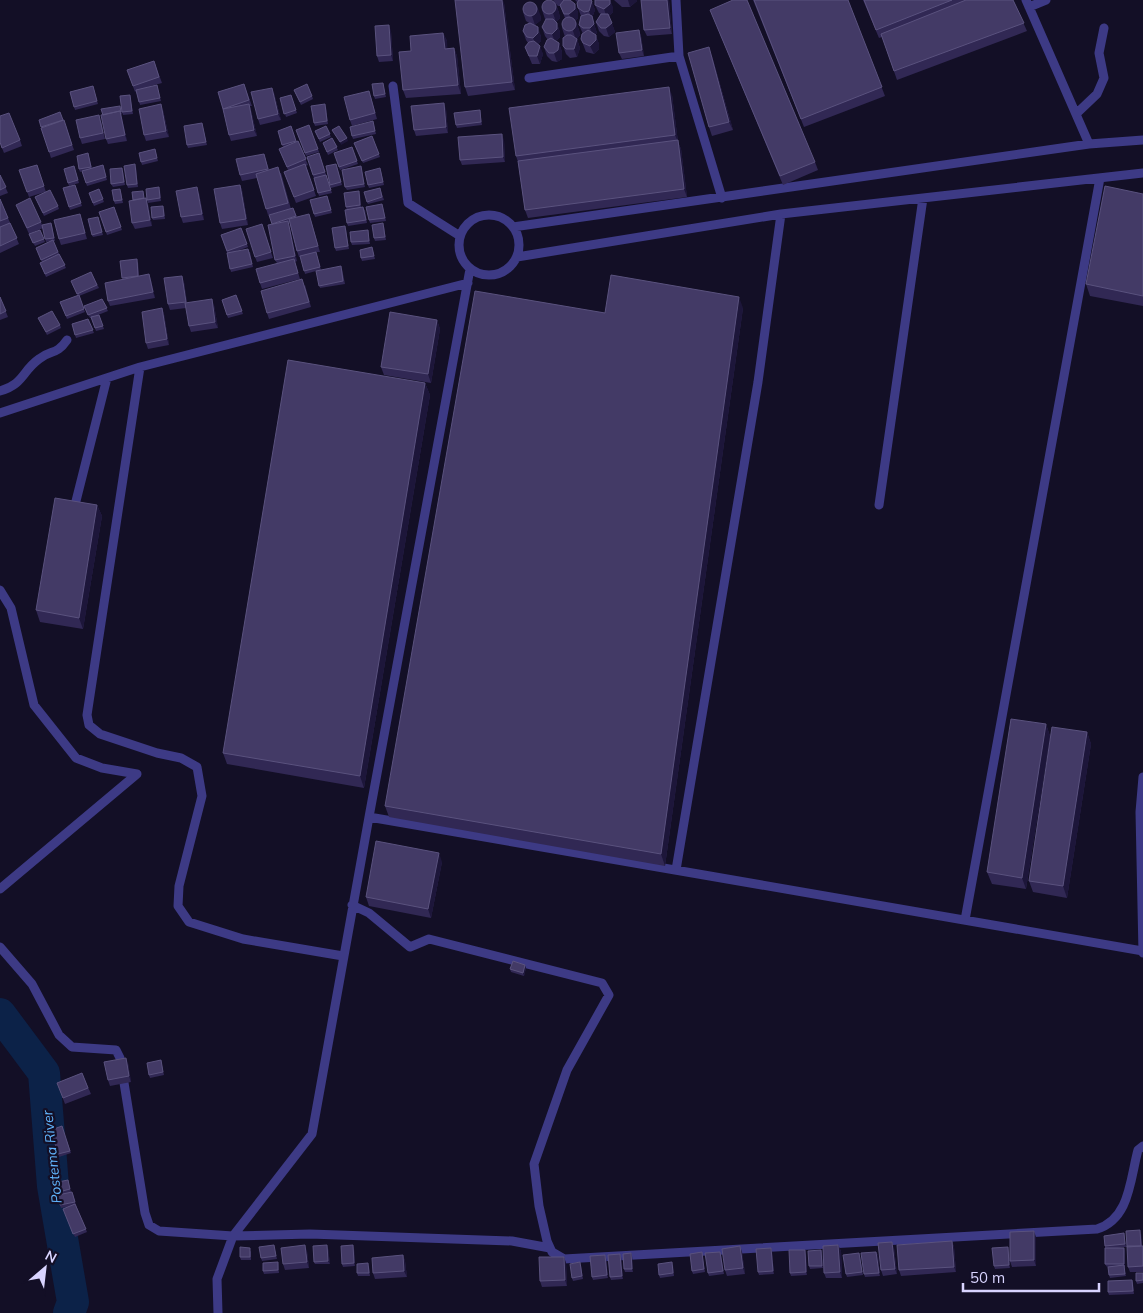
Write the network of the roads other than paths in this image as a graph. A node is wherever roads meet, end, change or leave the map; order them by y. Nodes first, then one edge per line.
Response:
1 (676, 0) edge
2 (1046, 0) edge
3 (1028, 3) edge
4 (1104, 28) dead end
5 (679, 56) junction
6 (529, 78) dead end
7 (393, 86) dead end
8 (1076, 114) junction
9 (1143, 140) edge
10 (1089, 144) junction
11 (1143, 173) edge
12 (1100, 178) junction
13 (722, 198) junction
14 (923, 198) junction
15 (781, 214) junction
16 (513, 227) junction
17 (460, 236) junction
18 (517, 257) junction
19 (470, 269) junction
20 (468, 283) junction
21 (67, 340) dead end
22 (140, 367) junction
23 (107, 378) junction
24 (0, 391) edge
25 (0, 413) edge
26 (76, 501) edge
27 (879, 505) dead end
28 (0, 590) edge
29 (1143, 778) edge
30 (369, 817) junction
31 (676, 870) junction
32 (0, 889) edge
33 (352, 905) junction
34 (965, 920) junction
35 (0, 947) edge
36 (1143, 952) edge
37 (343, 956) junction
38 (1143, 1146) edge
39 (233, 1236) junction
40 (550, 1248) junction
41 (218, 1313) edge

1 - 5 lane
2 - 3 lane
3 - 8 lane
4 - 8 lane
5 - 6 lane
5 - 13 lane
7 - 17 lane
8 - 10 lane
9 - 10 lane
10 - 13 lane
11 - 12 lane
12 - 14 lane
12 - 34 lane
13 - 16 lane
14 - 15 lane
14 - 27 lane
15 - 18 lane
15 - 31 lane
16 - 17 lane
16 - 18 lane
17 - 19 lane
18 - 19 lane
19 - 20 lane
20 - 22 lane
20 - 30 lane
21 - 24 lane
22 - 23 lane
22 - 37 lane
23 - 25 lane
23 - 26 lane
28 - 32 lane
29 - 36 lane
30 - 31 lane
30 - 33 lane
31 - 34 lane
33 - 37 lane
33 - 40 lane
34 - 36 lane
35 - 39 lane
37 - 39 lane
38 - 40 lane
39 - 40 lane
39 - 41 lane

